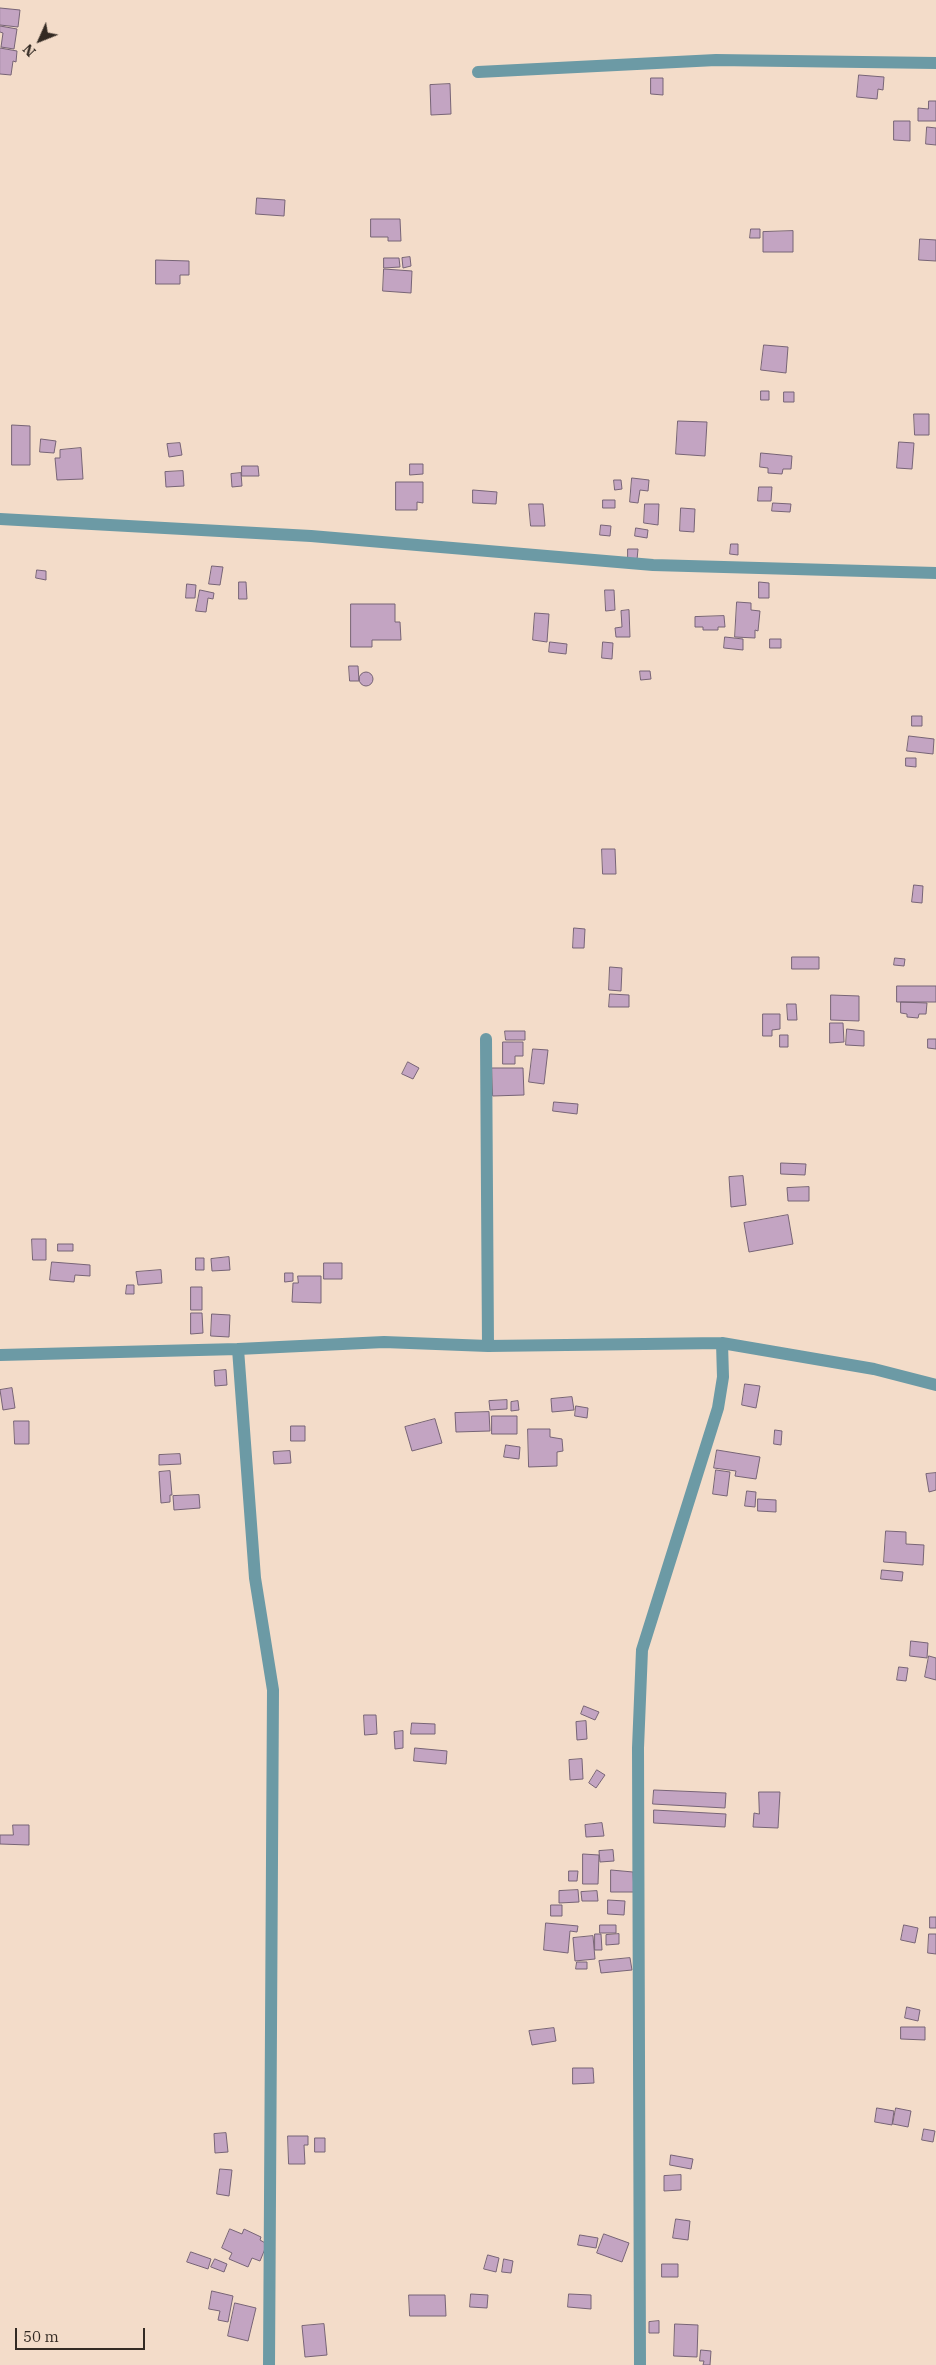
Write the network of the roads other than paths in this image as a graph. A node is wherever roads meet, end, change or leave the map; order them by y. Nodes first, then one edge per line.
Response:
1 (936, 63) edge
2 (478, 72) dead end
3 (0, 519) edge
4 (936, 573) edge
5 (486, 1040) dead end
6 (722, 1342) junction
7 (488, 1346) junction
8 (238, 1349) junction
9 (0, 1354) edge
10 (936, 1385) edge
11 (269, 2365) edge
12 (640, 2365) edge

1 - 2 street
3 - 4 street
5 - 7 street
6 - 7 street
6 - 10 street
6 - 12 street
7 - 8 street
8 - 9 street
8 - 11 street

